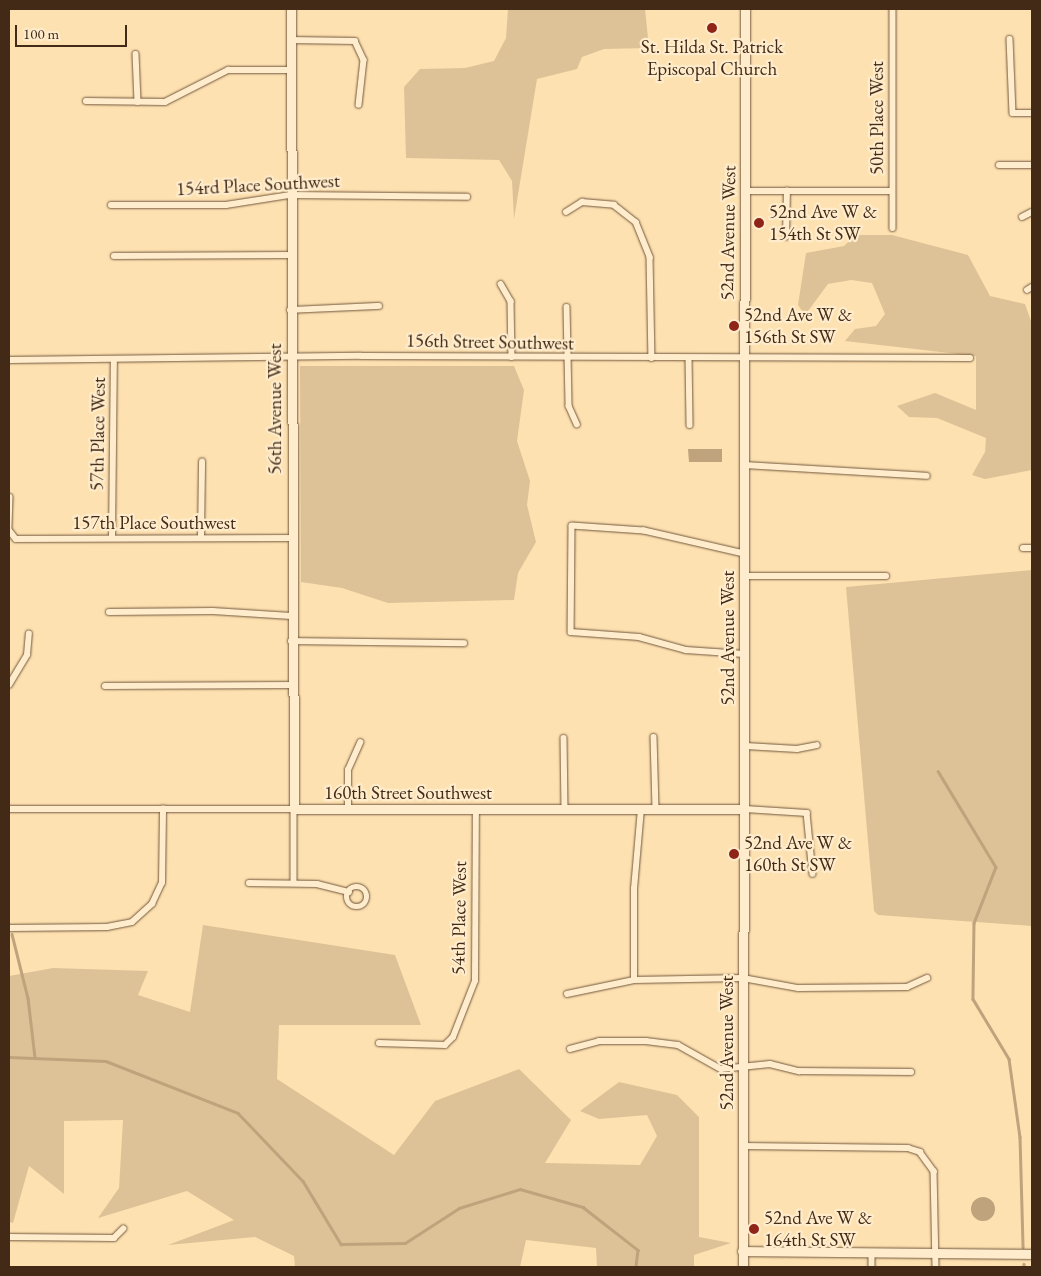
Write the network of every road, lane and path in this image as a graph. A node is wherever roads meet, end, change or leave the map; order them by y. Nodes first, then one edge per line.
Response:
1 (291, 9) edge
2 (745, 9) edge
3 (893, 9) edge
4 (1010, 39) dead end
5 (290, 40) junction
6 (136, 54) dead end
7 (290, 70) junction
8 (86, 101) dead end
9 (138, 102) junction
10 (360, 105) dead end
11 (1032, 113) edge
12 (999, 165) dead end
13 (1032, 165) edge
14 (745, 191) junction
15 (787, 191) junction
16 (892, 191) junction
17 (290, 195) junction
18 (467, 198) dead end
19 (111, 205) dead end
20 (566, 212) dead end
21 (1032, 212) edge
22 (1022, 217) dead end
23 (894, 228) dead end
24 (786, 237) dead end
25 (289, 255) junction
26 (114, 256) dead end
27 (501, 284) dead end
28 (379, 306) dead end
29 (567, 307) dead end
30 (290, 310) junction
31 (512, 357) junction
32 (568, 358) junction
33 (652, 358) junction
34 (689, 358) junction
35 (742, 358) junction
36 (970, 358) dead end
37 (291, 359) junction
38 (9, 360) edge
39 (114, 360) junction
40 (577, 424) dead end
41 (690, 425) dead end
42 (202, 462) dead end
43 (744, 465) junction
44 (927, 476) dead end
45 (10, 497) edge
46 (201, 537) junction
47 (112, 538) junction
48 (292, 538) junction
49 (1023, 548) dead end
50 (1032, 548) edge
51 (744, 554) junction
52 (744, 576) junction
53 (886, 576) dead end
54 (109, 612) dead end
55 (291, 616) junction
56 (29, 634) dead end
57 (291, 641) junction
58 (464, 643) dead end
59 (744, 654) junction
60 (9, 685) edge
61 (291, 685) junction
62 (105, 686) dead end
63 (654, 737) dead end
64 (564, 738) dead end
65 (360, 743) dead end
66 (817, 745) dead end
67 (746, 746) junction
68 (163, 809) junction
69 (294, 809) junction
70 (348, 809) junction
71 (476, 809) junction
72 (565, 809) junction
73 (641, 809) junction
74 (656, 809) junction
75 (746, 809) junction
76 (9, 810) edge
77 (813, 874) dead end
78 (249, 883) dead end
79 (294, 883) junction
80 (349, 892) dead end
81 (9, 928) edge
82 (743, 978) junction
83 (927, 978) dead end
84 (634, 980) junction
85 (567, 994) dead end
86 (379, 1043) dead end
87 (570, 1049) dead end
88 (743, 1068) junction
89 (911, 1072) dead end
90 (743, 1146) junction
91 (123, 1228) dead end
92 (9, 1237) edge
93 (742, 1251) junction
94 (872, 1253) junction
95 (935, 1253) junction
96 (1032, 1254) edge
97 (743, 1267) edge
98 (872, 1267) edge
99 (936, 1267) edge

1 - 5 street, 56th Avenue West
2 - 14 street, 52nd Avenue West
3 - 16 street, 50th Place West
4 - 11 street
5 - 7 street, 56th Avenue West
5 - 10 street
6 - 9 street
7 - 9 street
7 - 17 street, 56th Avenue West
8 - 9 street
12 - 13 street
14 - 15 street
14 - 35 street, 52nd Avenue West
15 - 16 street
15 - 24 street
16 - 23 street, 50th Place West
17 - 18 street, 154rd Place Southwest
17 - 19 street, 154rd Place Southwest
17 - 25 street, 56th Avenue West
20 - 33 street
21 - 22 street
25 - 26 street
25 - 30 street, 56th Avenue West
27 - 31 street
28 - 30 street
29 - 32 street
30 - 37 street, 56th Avenue West
31 - 32 street, 156th Street Southwest
31 - 37 street, 156th Street Southwest
32 - 33 street, 156th Street Southwest
32 - 40 street
33 - 34 street, 156th Street Southwest
34 - 35 street, 156th Street Southwest
34 - 41 street
35 - 36 street, 156th Street Southwest
35 - 43 street, 52nd Avenue West
37 - 39 street, 156th Street Southwest
37 - 48 street, 56th Avenue West
38 - 39 street, 156th Street Southwest
39 - 47 street, 57th Place West
42 - 46 street
43 - 44 street
43 - 51 street, 52nd Avenue West
45 - 47 street, 157th Place Southwest
46 - 47 street, 157th Place Southwest
46 - 48 street, 157th Place Southwest
48 - 55 street, 56th Avenue West
49 - 50 street
51 - 52 street, 52nd Avenue West
51 - 59 street
52 - 53 street
52 - 59 street, 52nd Avenue West
54 - 55 street
55 - 57 street, 56th Avenue West
56 - 60 street
57 - 58 street
57 - 61 street, 56th Avenue West
59 - 67 street, 52nd Avenue West
61 - 62 street
61 - 69 street, 56th Avenue West
63 - 74 street
64 - 72 street
65 - 70 street
66 - 67 street
67 - 75 street, 52nd Avenue West
68 - 69 street, 160th Street Southwest
68 - 76 street, 160th Street Southwest
68 - 81 street
69 - 70 street, 160th Street Southwest
69 - 79 street
70 - 71 street, 160th Street Southwest
71 - 72 street, 160th Street Southwest
71 - 86 street, 54th Place West
72 - 73 street, 160th Street Southwest
73 - 74 street, 160th Street Southwest
73 - 84 street
74 - 75 street, 160th Street Southwest
75 - 77 street, 160th Street Southwest
75 - 82 street, 52nd Avenue West
78 - 79 street
79 - 80 street
82 - 83 street
82 - 84 street
82 - 88 street, 52nd Avenue West
84 - 85 street
87 - 88 street
88 - 89 street
88 - 90 street, 52nd Avenue West
90 - 93 street, 52nd Avenue West
90 - 95 street
91 - 92 street
93 - 94 street
93 - 97 street, 52nd Avenue West
94 - 95 street
94 - 98 street
95 - 96 street
95 - 99 street

